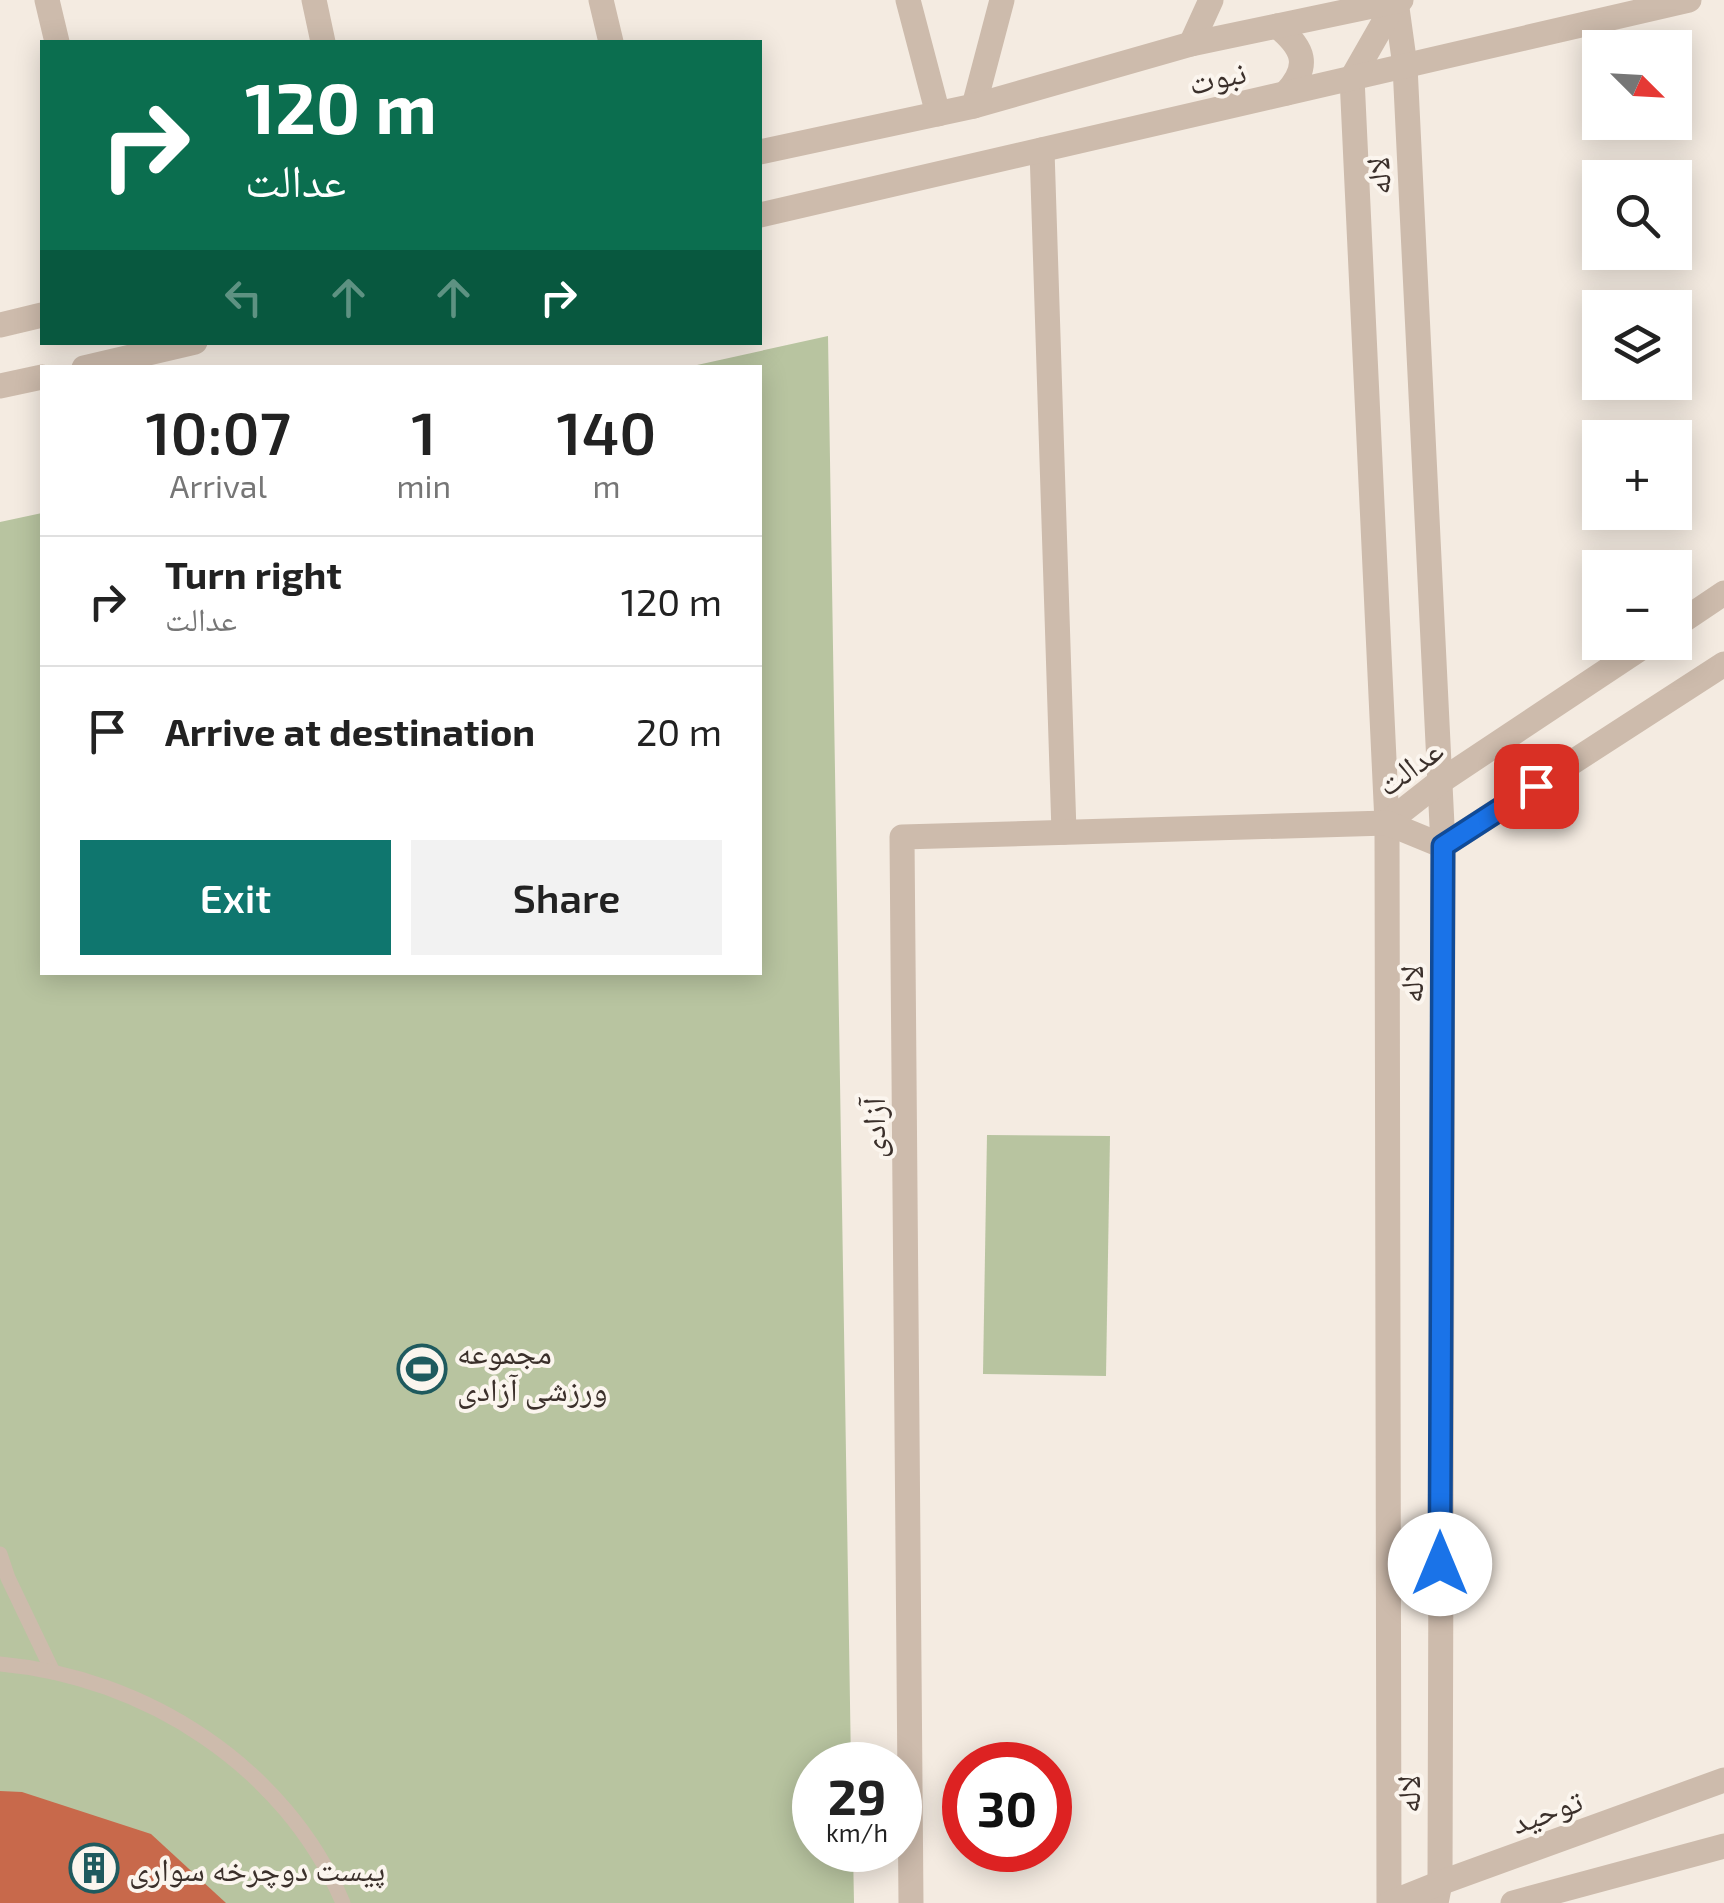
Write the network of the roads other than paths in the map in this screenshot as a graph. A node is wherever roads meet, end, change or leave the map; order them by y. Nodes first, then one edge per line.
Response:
1 (48, 0) edge
2 (314, 0) edge
3 (601, 0) edge
4 (908, 0) edge
5 (1002, 0) edge
6 (1211, 0) edge
7 (1398, 0) edge
8 (1689, 0) edge
9 (1277, 26) junction
10 (57, 40) edge
11 (323, 40) edge
12 (611, 40) edge
13 (1191, 44) junction
14 (1404, 66) junction
15 (1352, 78) junction
16 (1286, 93) junction
17 (974, 106) junction
18 (938, 114) junction
19 (1042, 150) junction
20 (762, 152) edge
21 (762, 215) edge
22 (40, 315) edge
23 (0, 325) edge
24 (182, 345) edge
25 (97, 365) edge
26 (40, 377) edge
27 (0, 386) edge
28 (1724, 594) edge
29 (1692, 615) edge
30 (1623, 660) edge
31 (1724, 664) edge
32 (1438, 783) junction
33 (1386, 823) junction
34 (1064, 832) junction
35 (1443, 846) junction
36 (0, 1554) edge
37 (0, 1664) edge
38 (53, 1672) junction
39 (1724, 1780) edge
40 (1724, 1846) edge
41 (1438, 1893) edge
42 (343, 1903) edge
43 (911, 1903) edge
44 (1390, 1903) edge
45 (1513, 1903) edge

1 - 10 street
2 - 11 street
3 - 12 street
4 - 18 street
5 - 17 street
6 - 13 street
7 - 9 street, نبوت
7 - 14 street, لاله
7 - 15 street
8 - 14 street, نبوت
9 - 13 street, نبوت
9 - 16 street
13 - 17 street, نبوت
14 - 15 street, نبوت
14 - 32 street, لاله
15 - 16 street, نبوت
15 - 33 street, لاله
16 - 19 street, نبوت
17 - 18 street, نبوت
18 - 20 street, نبوت
19 - 21 street, نبوت
19 - 34 street
22 - 23 street
24 - 25 street
26 - 27 street
28 - 29 street
30 - 32 street, عدالت
31 - 35 street
32 - 33 street, عدالت
32 - 35 street, لاله
33 - 34 street, آزادی
33 - 35 street, عدالت
33 - 44 street, لاله
34 - 43 street, آزادی
35 - 41 street, لاله
36 - 38 lane
37 - 38 lane
38 - 42 lane
39 - 41 street, توحید
40 - 45 street
41 - 44 street, توحید

